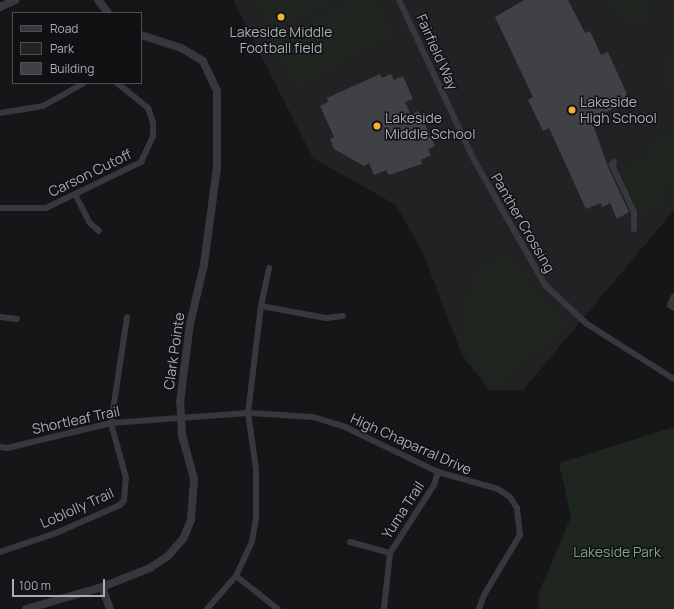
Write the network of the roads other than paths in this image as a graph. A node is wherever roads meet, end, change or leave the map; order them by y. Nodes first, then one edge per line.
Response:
1 (16, 0) edge
2 (98, 0) edge
3 (399, 0) edge
4 (0, 7) edge
5 (107, 12) edge
6 (142, 34) edge
7 (82, 84) edge
8 (117, 84) edge
9 (0, 113) edge
10 (473, 158) joint
11 (614, 162) dead end
12 (76, 196) junction
13 (0, 208) edge
14 (634, 228) dead end
15 (99, 232) dead end
16 (269, 268) dead end
17 (674, 296) edge
18 (261, 306) junction
19 (674, 308) edge
20 (343, 316) dead end
21 (0, 317) edge
22 (127, 317) dead end
23 (17, 319) dead end
24 (674, 379) edge
25 (248, 413) junction
26 (180, 419) junction
27 (112, 423) junction
28 (0, 447) edge
29 (438, 472) junction
30 (350, 542) dead end
31 (0, 552) edge
32 (390, 553) junction
33 (236, 576) junction
34 (102, 587) junction
35 (26, 609) edge
36 (110, 609) edge
37 (207, 609) edge
38 (278, 609) edge
39 (384, 609) edge
40 (479, 609) edge

1 - 4 street
2 - 5 street
3 - 10 street, Fairfield Way
6 - 26 street, Clark Pointe
7 - 9 street
8 - 12 street, Carson Cutoff
10 - 24 street, Panther Crossing
11 - 14 street
12 - 13 street, Carson Cutoff
12 - 15 street
16 - 18 street
17 - 19 street
18 - 20 street
18 - 25 street
21 - 23 street
22 - 27 street, Loblolly Trail
25 - 26 street, High Chaparral Drive
25 - 29 street, High Chaparral Drive
25 - 33 street
26 - 27 street, Shortleaf Trail
26 - 34 street, Clark Pointe
27 - 28 street, Shortleaf Trail
27 - 31 street, Loblolly Trail
29 - 32 street, Yuma Trail
29 - 40 street, High Chaparral Drive
30 - 32 street
32 - 39 street, Yuma Trail
33 - 37 street
33 - 38 street
34 - 35 street, Clark Pointe
34 - 36 street

